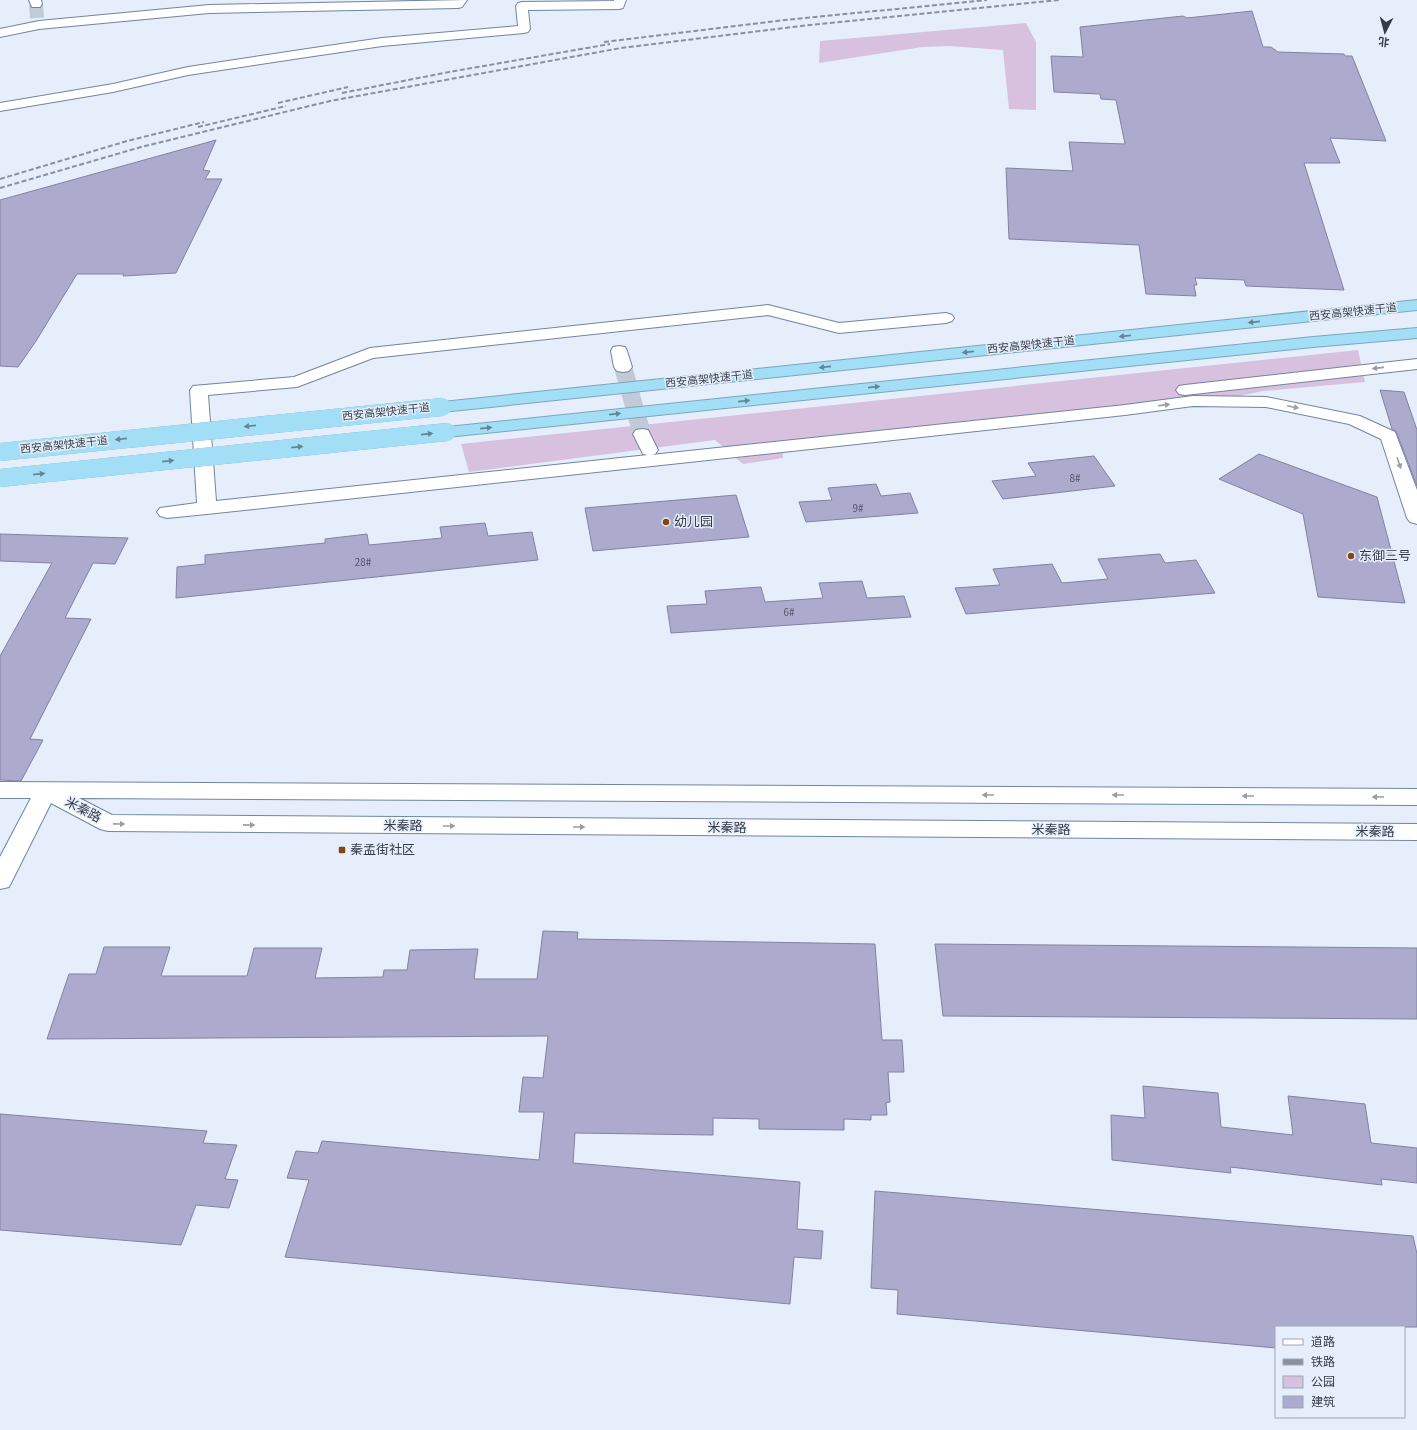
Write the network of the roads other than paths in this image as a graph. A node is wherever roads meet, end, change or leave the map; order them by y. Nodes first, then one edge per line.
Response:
1 (460, 0) edge
2 (620, 0) edge
3 (0, 33) edge
4 (0, 108) edge
5 (1417, 305) edge
6 (946, 318) dead end
7 (1417, 333) edge
8 (619, 351) dead end
9 (1417, 364) edge
10 (623, 367) tunnel mouth
11 (642, 434) tunnel mouth
12 (648, 450) junction
13 (0, 452) edge
14 (0, 478) edge
15 (206, 504) junction
16 (168, 508) dead end
17 (1417, 518) edge
18 (0, 790) edge
19 (46, 790) junction
20 (336, 792) junction
21 (1417, 797) edge
22 (326, 826) junction
23 (1417, 832) edge
24 (0, 881) edge

1 - 3 street
2 - 4 street
5 -> 13 highway, 西安高架快速干道, bridge
6 - 15 street
14 -> 7 highway, 西安高架快速干道, bridge
8 - 10 street
9 -> 12 street
11 - 12 street
12 - 15 street
15 - 16 street
15 -> 17 street
18 - 19 street, 米秦路
19 - 20 street, 米秦路
19 -> 22 street, 米秦路
19 - 24 street
21 -> 20 street, 米秦路
20 - 22 street
22 -> 23 street, 米秦路

